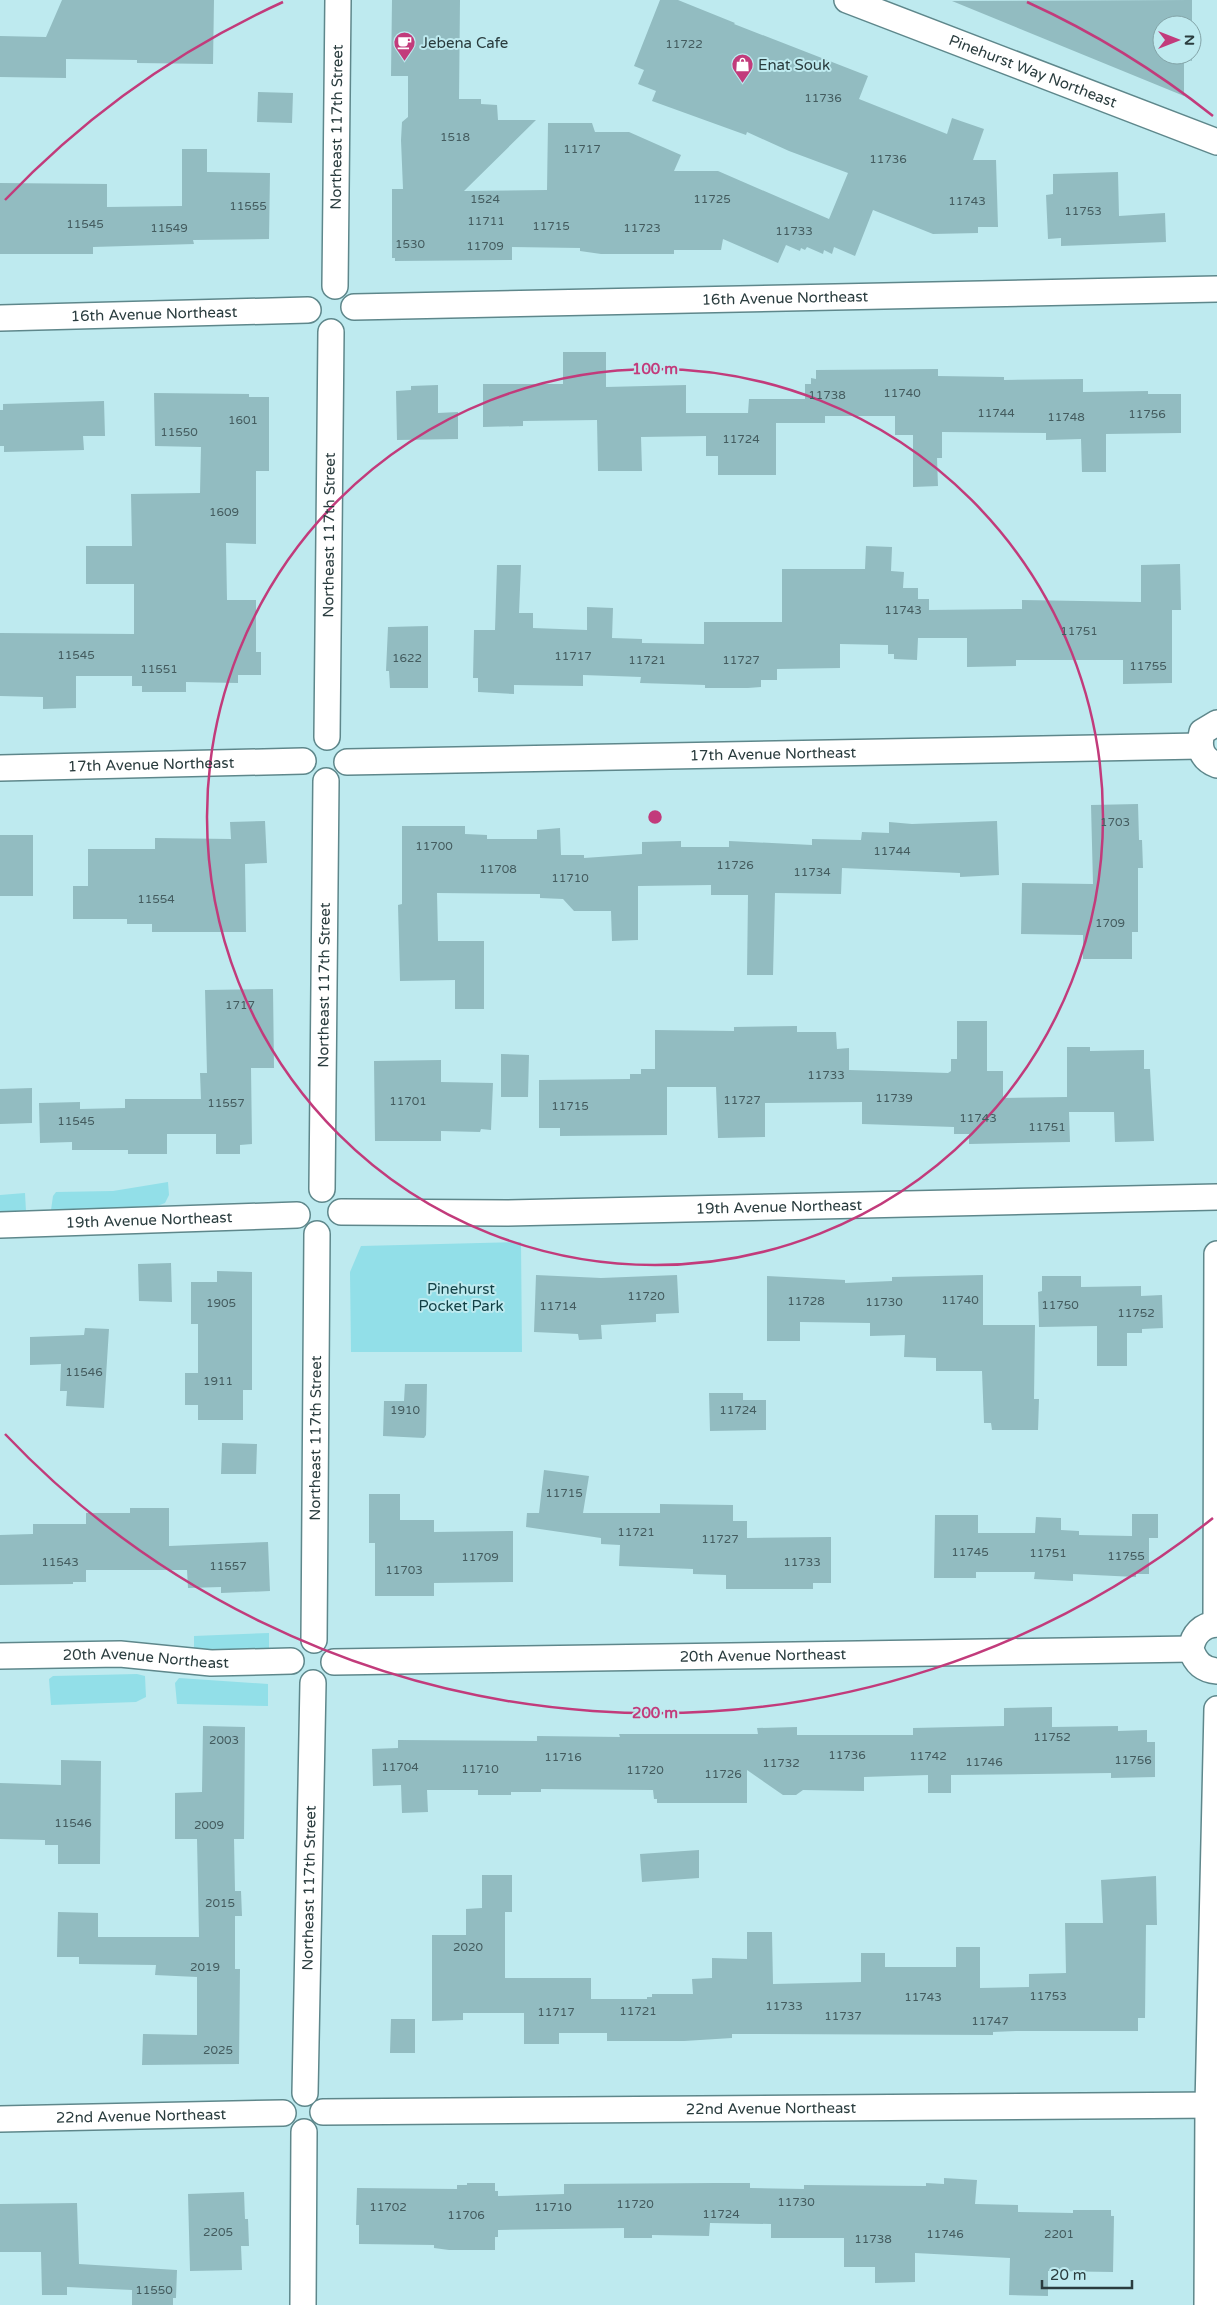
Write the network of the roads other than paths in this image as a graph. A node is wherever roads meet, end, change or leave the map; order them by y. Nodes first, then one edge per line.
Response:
1 (338, 0) edge
2 (848, 0) edge
3 (1217, 142) edge
4 (334, 286) junction
5 (1217, 290) edge
6 (354, 307) junction
7 (308, 310) junction
8 (0, 318) edge
9 (331, 332) junction
10 (1217, 723) edge
11 (327, 737) junction
12 (1200, 746) junction
13 (303, 761) junction
14 (348, 762) junction
15 (1217, 765) edge
16 (0, 768) edge
17 (326, 782) junction
18 (322, 1189) junction
19 (1217, 1197) edge
20 (341, 1212) junction
21 (297, 1214) junction
22 (0, 1225) edge
23 (317, 1234) junction
24 (1217, 1254) edge
25 (1216, 1624) edge
26 (314, 1640) junction
27 (1191, 1649) junction
28 (0, 1656) edge
29 (291, 1661) junction
30 (334, 1662) junction
31 (1217, 1671) edge
32 (313, 1683) junction
33 (1217, 1709) edge
34 (305, 2093) junction
35 (1213, 2105) edge
36 (323, 2112) junction
37 (283, 2113) junction
38 (0, 2118) edge
39 (304, 2132) junction
40 (303, 2305) edge
41 (1207, 2305) edge

1 - 4 street, Northeast 117th Street
2 - 3 street, Pinehurst Way Northeast
4 - 6 street
4 - 7 street
5 - 6 street, 16th Avenue Northeast
6 - 9 street
7 - 8 street, 16th Avenue Northeast
7 - 9 street
9 - 11 street, Northeast 117th Street
10 - 12 street
11 - 13 street
11 - 14 street
12 - 14 street, 17th Avenue Northeast
12 - 15 street
13 - 16 street, 17th Avenue Northeast
13 - 17 street
14 - 17 street
17 - 18 street, Northeast 117th Street
18 - 20 street
18 - 21 street
19 - 20 street, 19th Avenue Northeast
20 - 23 street
21 - 22 street, 19th Avenue Northeast
21 - 23 street
23 - 26 street, Northeast 117th Street
24 - 25 street
25 - 27 street
26 - 29 street
26 - 30 street
27 - 30 street, 20th Avenue Northeast
27 - 31 street
28 - 29 street, 20th Avenue Northeast
29 - 32 street
30 - 32 street
32 - 34 street, Northeast 117th Street
33 - 35 street
34 - 36 street
34 - 37 street
35 - 36 street, 22nd Avenue Northeast
35 - 41 street
36 - 39 street
37 - 38 street, 22nd Avenue Northeast
37 - 39 street
39 - 40 street

